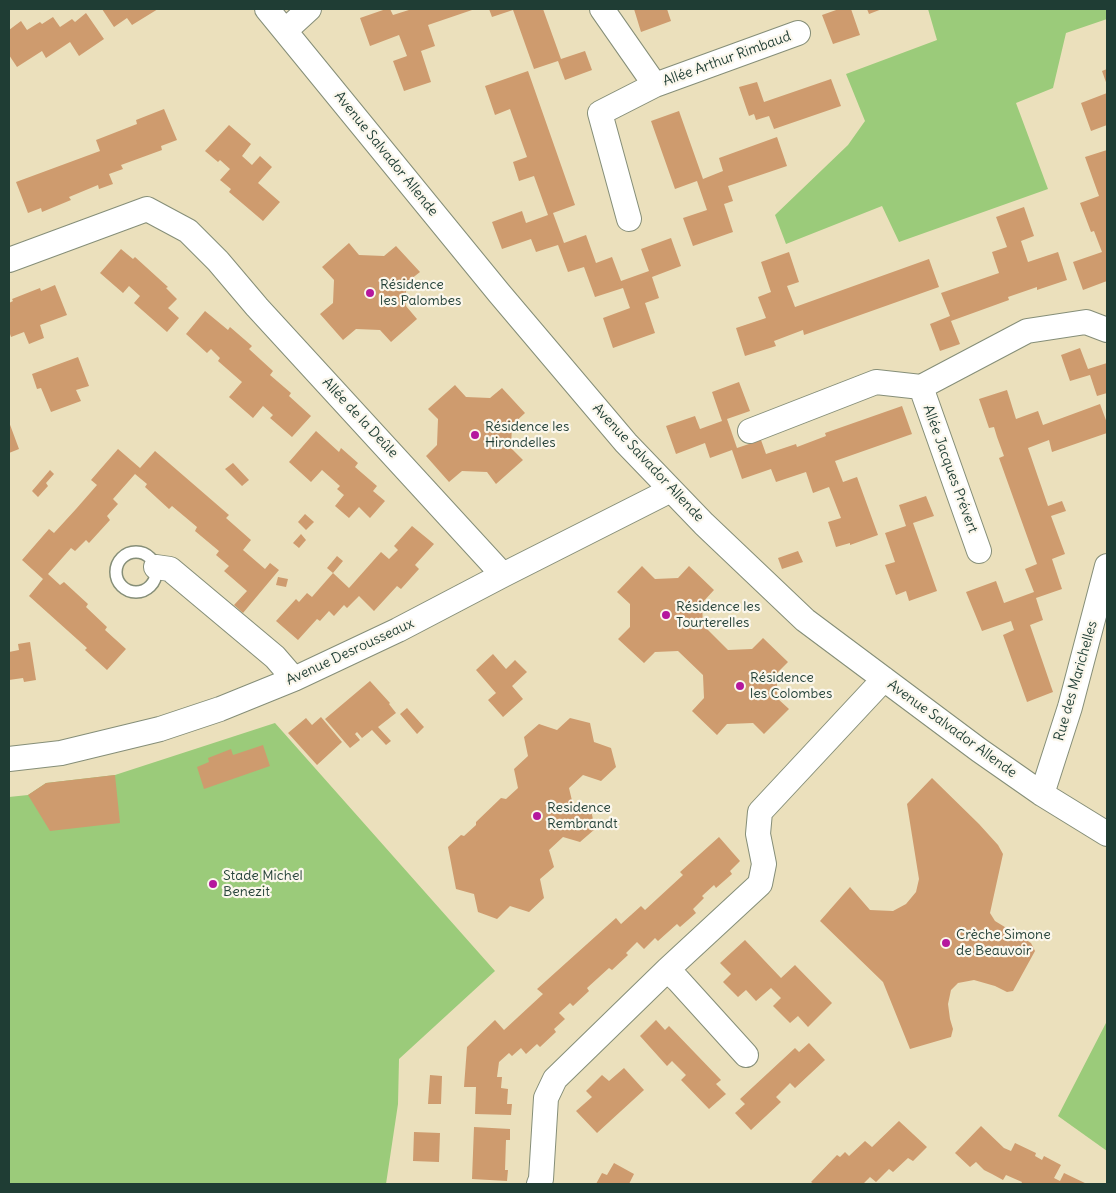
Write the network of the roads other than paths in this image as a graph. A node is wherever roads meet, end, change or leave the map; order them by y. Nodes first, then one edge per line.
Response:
1 (267, 9) edge
2 (309, 9) edge
3 (602, 9) edge
4 (285, 31) junction
5 (798, 33) dead end
6 (656, 85) junction
7 (629, 219) dead end
8 (9, 260) edge
9 (1107, 330) edge
10 (921, 387) junction
11 (750, 431) dead end
12 (671, 490) junction
13 (979, 551) dead end
14 (1107, 566) edge
15 (156, 567) dead end
16 (503, 574) junction
17 (294, 679) junction
18 (884, 679) junction
19 (9, 759) edge
20 (1042, 794) junction
21 (1107, 834) edge
22 (667, 970) junction
23 (746, 1055) dead end
24 (540, 1182) edge

1 - 4 street, Avenue Salvador Allende
2 - 4 street
3 - 6 street, Allée Arthur Rimbaud
4 - 12 street, Avenue Salvador Allende
5 - 6 street, Allée Arthur Rimbaud
6 - 7 street, Allée Arthur Rimbaud
8 - 16 street, Allée de la Deûle
9 - 10 street, Allée Jacques Prévert
10 - 11 street, Allée Jacques Prévert
10 - 13 street, Allée Jacques Prévert
12 - 16 street, Avenue Desrousseaux
12 - 18 street, Avenue Salvador Allende
14 - 20 street, Rue des Marichelles
15 - 17 street
16 - 17 street, Avenue Desrousseaux
17 - 19 street, Avenue Desrousseaux
18 - 20 street, Avenue Salvador Allende
18 - 22 street
20 - 21 street, Avenue Salvador Allende
22 - 23 street
22 - 24 street

